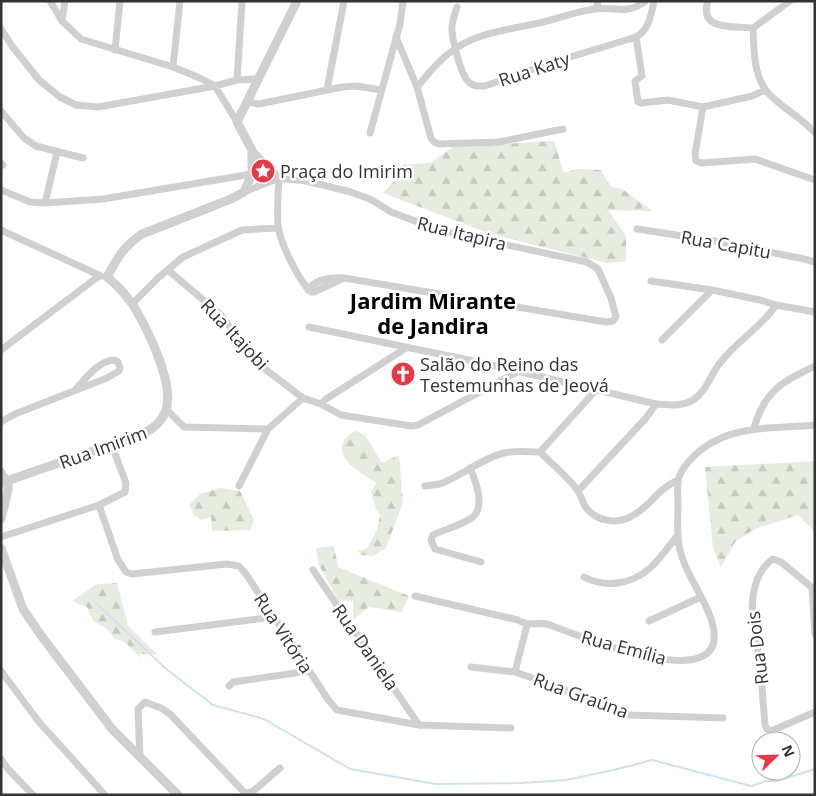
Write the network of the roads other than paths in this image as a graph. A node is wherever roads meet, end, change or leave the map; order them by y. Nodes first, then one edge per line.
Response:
1 (50, 1) edge
2 (65, 1) edge
3 (120, 1) edge
4 (180, 1) edge
5 (242, 1) edge
6 (297, 1) edge
7 (344, 1) edge
8 (403, 1) edge
9 (646, 1) edge
10 (654, 1) edge
11 (708, 1) edge
12 (790, 1) edge
13 (597, 5) edge
14 (457, 7) dead end
15 (62, 21) junction
16 (752, 28) junction
17 (1, 29) edge
18 (396, 37) junction
19 (636, 37) junction
20 (456, 48) junction
21 (115, 50) junction
22 (173, 67) junction
23 (257, 79) junction
24 (237, 80) junction
25 (215, 86) junction
26 (417, 87) junction
27 (327, 90) junction
28 (382, 90) junction
29 (765, 90) junction
30 (246, 102) junction
31 (703, 107) junction
32 (1, 112) edge
33 (237, 122) junction
34 (563, 129) dead end
35 (370, 132) dead end
36 (815, 133) edge
37 (252, 150) junction
38 (57, 152) junction
39 (83, 158) dead end
40 (252, 174) junction
41 (278, 178) junction
42 (815, 180) edge
43 (1, 190) edge
44 (244, 192) junction
45 (45, 203) junction
46 (278, 228) junction
47 (637, 229) dead end
48 (1, 230) edge
49 (815, 262) edge
50 (168, 270) junction
51 (103, 276) junction
52 (651, 280) dead end
53 (712, 290) junction
54 (132, 304) junction
55 (776, 305) junction
56 (815, 312) edge
57 (309, 327) dead end
58 (662, 340) dead end
59 (406, 348) junction
60 (1, 350) edge
61 (815, 366) edge
62 (519, 372) junction
63 (597, 389) junction
64 (74, 390) junction
65 (302, 398) junction
66 (321, 404) junction
67 (656, 404) junction
68 (167, 410) junction
69 (1, 422) edge
70 (815, 425) edge
71 (754, 428) junction
72 (268, 429) junction
73 (112, 446) junction
74 (540, 452) junction
75 (470, 468) junction
76 (1, 471) edge
77 (678, 480) junction
78 (4, 482) edge
79 (239, 486) dead end
80 (425, 486) dead end
81 (578, 491) junction
82 (99, 504) junction
83 (1, 519) edge
84 (678, 535) junction
85 (1, 537) edge
86 (1, 548) edge
87 (481, 562) dead end
88 (313, 570) dead end
89 (584, 577) dead end
90 (813, 589) edge
91 (415, 596) dead end
92 (701, 598) junction
93 (273, 617) junction
94 (649, 621) dead end
95 (527, 625) junction
96 (155, 632) dead end
97 (815, 634) edge
98 (471, 667) dead end
99 (1, 670) edge
100 (309, 671) junction
101 (516, 672) junction
102 (229, 686) dead end
103 (815, 712) edge
104 (723, 718) dead end
105 (419, 724) junction
106 (510, 728) dead end
107 (140, 758) junction
108 (1, 759) edge
109 (280, 768) dead end
110 (34, 795) edge
111 (105, 795) edge
112 (178, 795) edge

1 - 15 street
2 - 15 street
3 - 21 street
4 - 22 street
5 - 24 street
6 - 23 street
7 - 27 street
8 - 18 street
9 - 13 street
10 - 19 street
11 - 16 street
12 - 16 street
13 - 20 street
14 - 20 street, Rua Katy
15 - 21 street
16 - 29 street
17 - 25 street
18 - 26 street
18 - 28 street
19 - 20 street, Rua Katy
19 - 31 street
20 - 26 street
21 - 22 street
22 - 25 street
23 - 24 street
23 - 30 street
24 - 25 street
25 - 33 street
26 - 34 street
27 - 28 street
27 - 30 street
28 - 35 street
29 - 31 street
29 - 36 street
30 - 33 street
31 - 42 street
32 - 38 street
33 - 37 street
37 - 40 street
37 - 41 street
38 - 39 street
38 - 45 street
40 - 44 street
40 - 45 street
41 - 44 street, Rua Itapira
41 - 46 street
41 - 46 street, Rua Itapira
43 - 45 street
44 - 51 street
46 - 50 street
47 - 49 street, Rua Capitu
48 - 51 street
50 - 54 street
50 - 65 street, Rua Itajobi
51 - 54 street
51 - 60 street
52 - 53 street
53 - 55 street
53 - 58 street
54 - 68 street
55 - 56 street
55 - 67 street
57 - 59 street
59 - 62 street
59 - 66 street
61 - 71 street
62 - 63 street
62 - 66 street
63 - 67 street
63 - 74 street
64 - 64 street
64 - 69 street
65 - 66 street
65 - 72 street
67 - 81 street
68 - 72 street
68 - 73 street, Rua Imirim
70 - 71 street
71 - 77 street
72 - 79 street
73 - 78 street, Rua Imirim
73 - 82 street
74 - 75 street
74 - 81 street
75 - 80 street
75 - 87 street
76 - 78 street
77 - 81 street
77 - 84 street, Rua Emília
78 - 83 street
82 - 85 street
82 - 93 street, Rua Vitória
84 - 89 street
84 - 92 street, Rua Emília
86 - 107 street
88 - 105 street, Rua Daniela
90 - 97 street
90 - 103 street, Rua Dois
91 - 95 street, Rua Emília
92 - 94 street
92 - 95 street, Rua Emília
93 - 96 street
93 - 100 street, Rua Vitória
95 - 101 street
98 - 101 street, Rua Graúna
99 - 111 street
100 - 102 street
100 - 105 street, Rua Vitória
101 - 104 street, Rua Graúna
105 - 106 street, Rua Vitória
107 - 109 street
107 - 112 street
108 - 110 street

